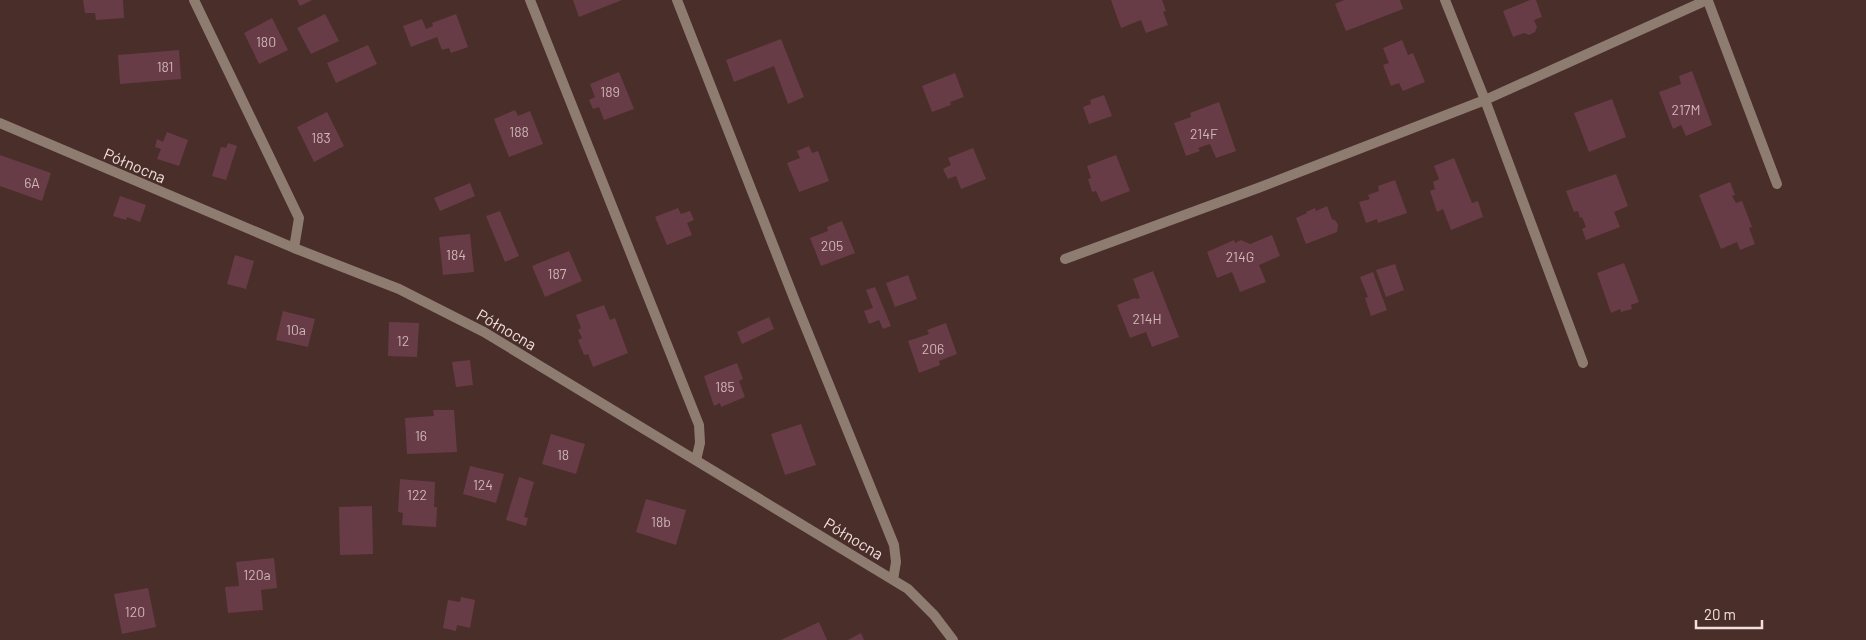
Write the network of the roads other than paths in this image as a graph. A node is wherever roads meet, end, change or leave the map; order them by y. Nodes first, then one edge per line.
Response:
1 (194, 0) edge
2 (530, 0) edge
3 (677, 0) edge
4 (1445, 0) edge
5 (1708, 1) edge
6 (1485, 100) junction
7 (0, 123) edge
8 (1777, 184) dead end
9 (294, 248) junction
10 (1065, 259) dead end
11 (1583, 362) dead end
12 (696, 460) junction
13 (893, 580) junction
14 (953, 640) edge

1 - 9 street
2 - 12 street
3 - 13 street
4 - 6 street
5 - 6 street
5 - 8 street
6 - 10 street
6 - 11 street
7 - 9 street, Północna
9 - 12 street, Północna
12 - 13 street, Północna
13 - 14 street, Północna

